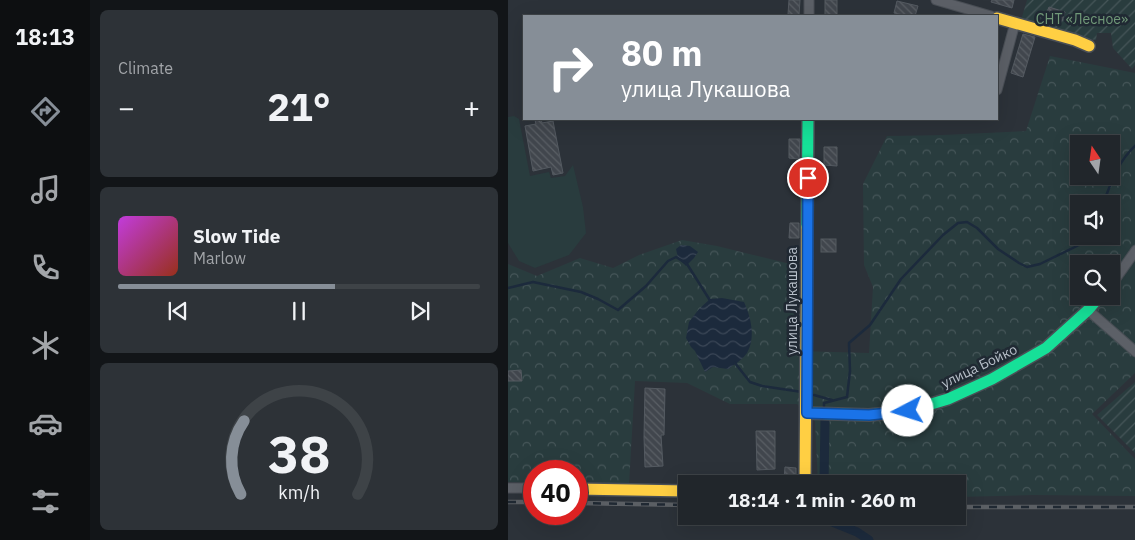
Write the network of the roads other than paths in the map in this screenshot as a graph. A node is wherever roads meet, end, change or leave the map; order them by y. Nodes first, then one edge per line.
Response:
1 (809, 0) edge
2 (936, 0) edge
3 (809, 15) edge
4 (988, 15) edge
5 (998, 18) edge
6 (1015, 23) junction
7 (1089, 46) dead end
8 (998, 86) edge
9 (808, 120) edge
10 (1136, 250) edge
11 (1120, 273) edge
12 (1092, 305) edge
13 (1088, 310) junction
14 (1136, 352) edge
15 (807, 413) junction
16 (806, 475) edge
17 (508, 488) edge
18 (523, 488) edge
19 (588, 489) edge
20 (678, 491) edge

1 - 3 street
2 - 4 street
5 - 6 street
6 - 7 street
6 - 8 street
9 - 15 street, улица Лукашова
10 - 11 street
12 - 13 street, улица Бойко
13 - 14 street
13 - 15 street, улица Бойко
15 - 16 street, улица Лукашова
17 - 18 street
19 - 20 street

